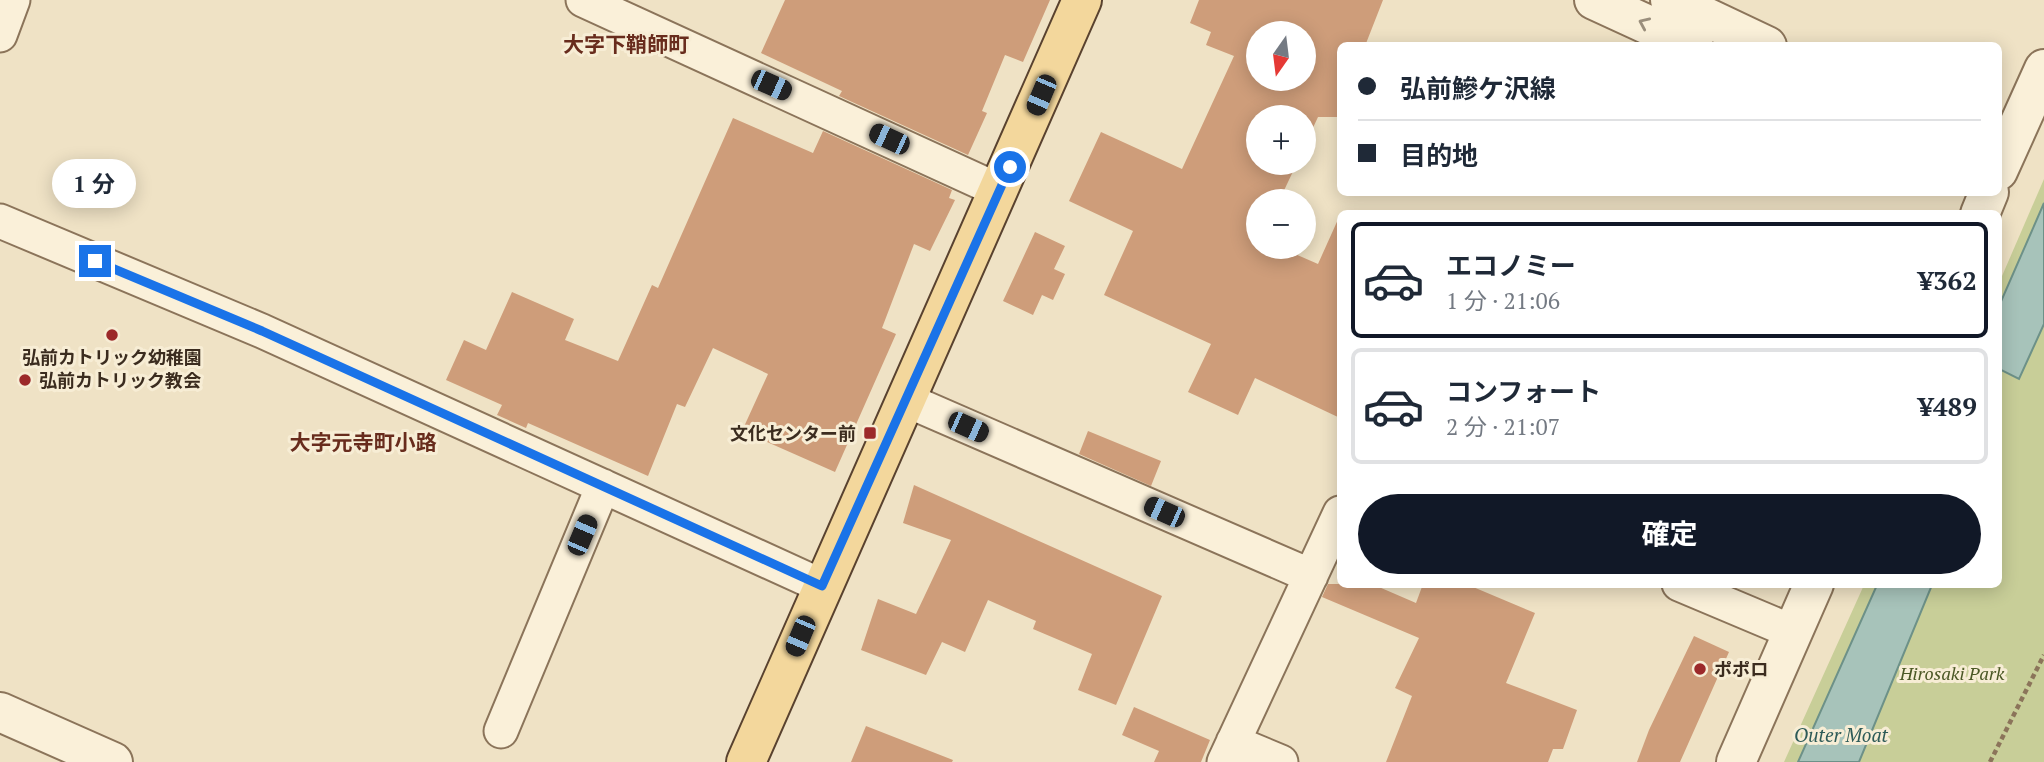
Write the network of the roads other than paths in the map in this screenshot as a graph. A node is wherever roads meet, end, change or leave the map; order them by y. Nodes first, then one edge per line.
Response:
1 (13, 0) edge
2 (583, 0) edge
3 (1082, 0) edge
4 (1594, 0) edge
5 (1670, 0) edge
6 (0, 35) edge
7 (1685, 42) edge
8 (1759, 42) edge
9 (2044, 69) edge
10 (2002, 159) edge
11 (1000, 191) junction
12 (0, 221) edge
13 (904, 399) junction
14 (603, 486) junction
15 (1337, 520) edge
16 (1311, 576) junction
17 (822, 586) junction
18 (1688, 588) edge
19 (1812, 588) edge
20 (1793, 632) junction
21 (0, 712) edge
22 (501, 731) dead end
23 (1229, 752) edge
24 (113, 762) edge
25 (746, 762) edge
26 (1281, 762) edge
27 (1736, 762) edge

1 - 6 street
2 - 11 street
3 - 11 main road
7 -> 4 street
5 - 8 street
9 - 10 street
11 - 13 main road
12 - 14 street
13 - 16 street
13 - 17 main road
14 - 17 street
14 - 22 street
15 - 16 street
16 - 23 street
17 - 25 main road
18 - 20 street
19 - 20 street
20 - 27 street
21 - 24 street
23 - 26 street

